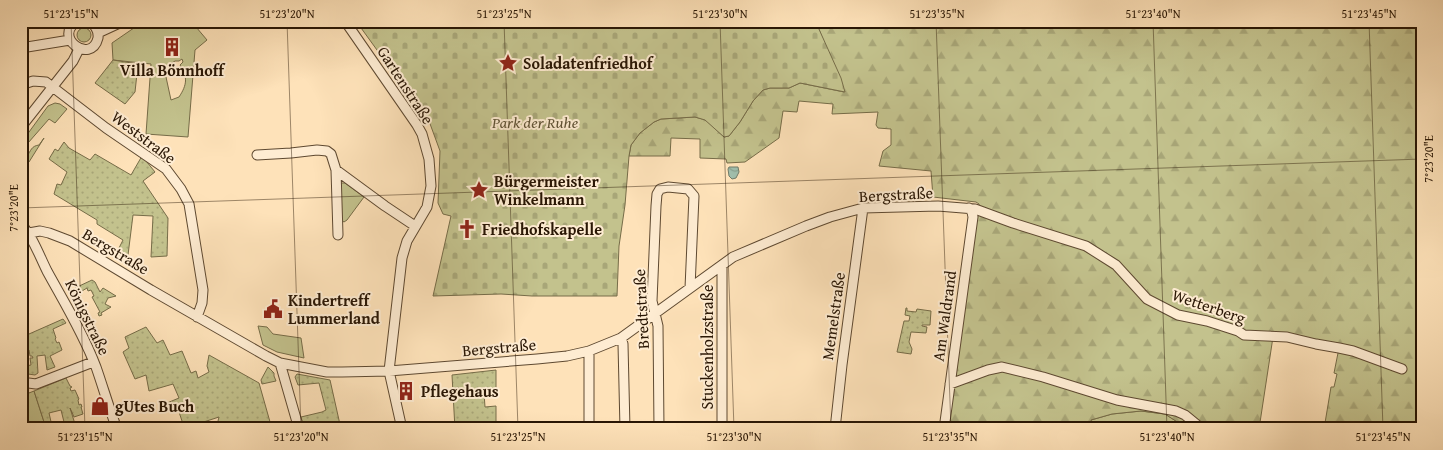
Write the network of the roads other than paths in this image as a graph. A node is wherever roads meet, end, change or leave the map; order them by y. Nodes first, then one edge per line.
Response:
1 (78, 21) edge
2 (89, 21) edge
3 (124, 21) edge
4 (345, 21) edge
5 (98, 33) junction
6 (70, 40) junction
7 (21, 48) edge
8 (79, 49) junction
9 (21, 84) edge
10 (53, 87) junction
11 (21, 127) edge
12 (257, 154) dead end
13 (336, 170) junction
14 (660, 190) joint
15 (863, 208) junction
16 (970, 208) junction
17 (21, 224) edge
18 (415, 226) junction
19 (29, 233) junction
20 (338, 235) dead end
21 (722, 266) junction
22 (690, 288) junction
23 (655, 314) junction
24 (197, 317) junction
25 (621, 338) junction
26 (589, 352) junction
27 (94, 362) junction
28 (280, 363) junction
29 (1402, 369) dead end
30 (389, 371) junction
31 (21, 382) edge
32 (950, 384) junction
33 (117, 429) edge
34 (299, 429) edge
35 (402, 429) edge
36 (589, 429) edge
37 (625, 429) edge
38 (659, 429) edge
39 (722, 429) edge
40 (835, 429) edge
41 (944, 429) edge
42 (1202, 429) edge

1 - 6 street
2 - 5 street
3 - 5 street
4 - 18 street, Gartenstraße
5 - 8 street
6 - 7 street
6 - 8 street
8 - 10 street
9 - 10 street
10 - 11 street
10 - 24 street, Weststraße
12 - 13 street
13 - 18 street
13 - 20 street
14 - 22 street, Stuckenholzstraße
14 - 23 street, Bredtstraße
15 - 16 street, Bergstraße
15 - 21 street, Bergstraße
15 - 40 street, Memelstraße
16 - 29 street, Wetterberg
16 - 32 street, Am Waldrand
17 - 19 street, Königstraße
18 - 30 street, Gartenstraße
19 - 24 street, Bergstraße
19 - 27 street, Königstraße
21 - 22 street, Bergstraße
21 - 39 street, Stuckenholzstraße
22 - 23 street, Bergstraße
23 - 25 street, Bergstraße
23 - 38 street, Bredtstraße
24 - 28 street, Bergstraße
25 - 26 street, Bergstraße
25 - 37 street
26 - 30 street, Bergstraße
26 - 36 street
27 - 31 street
27 - 33 street, Königstraße
28 - 30 street, Bergstraße
28 - 34 street
30 - 35 street, Gartenstraße
32 - 41 street, Am Waldrand
32 - 42 street

